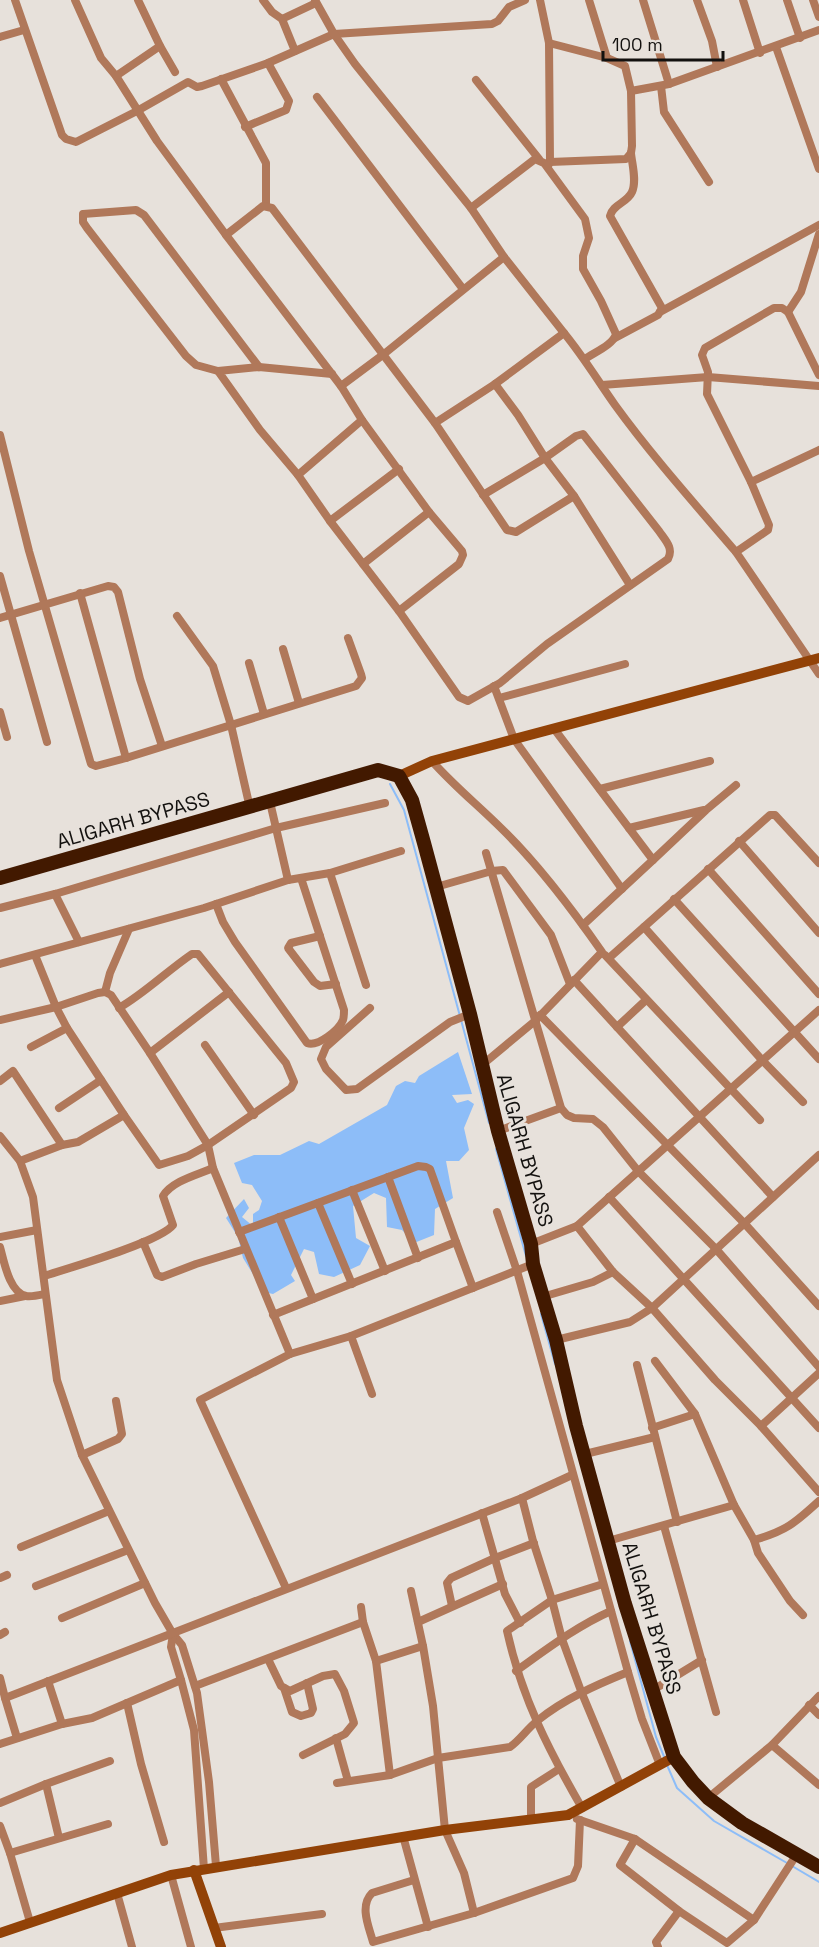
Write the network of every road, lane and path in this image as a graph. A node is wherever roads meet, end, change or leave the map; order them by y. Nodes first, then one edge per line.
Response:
1 (15, 0) edge
2 (75, 0) edge
3 (138, 0) edge
4 (263, 0) edge
5 (525, 0) edge
6 (540, 0) edge
7 (589, 0) edge
8 (644, 0) edge
9 (697, 0) edge
10 (743, 0) edge
11 (787, 0) edge
12 (813, 0) edge
13 (315, 1) edge
14 (819, 17) edge
15 (282, 19) junction
16 (24, 30) junction
17 (819, 30) edge
18 (334, 34) junction
19 (0, 37) edge
20 (800, 38) junction
21 (549, 44) junction
22 (160, 46) junction
23 (776, 47) junction
24 (295, 51) junction
25 (760, 53) junction
26 (607, 58) junction
27 (268, 63) junction
28 (717, 67) junction
29 (175, 72) dead end
30 (116, 76) junction
31 (221, 79) junction
32 (476, 80) dead end
33 (665, 85) junction
34 (631, 91) junction
35 (317, 98) dead end
36 (137, 111) junction
37 (245, 127) junction
38 (631, 153) junction
39 (539, 159) junction
40 (548, 165) junction
41 (819, 169) edge
42 (709, 182) dead end
43 (266, 206) junction
44 (471, 208) junction
45 (819, 225) edge
46 (819, 234) edge
47 (226, 235) junction
48 (504, 257) junction
49 (463, 289) junction
50 (660, 312) junction
51 (788, 312) junction
52 (564, 333) junction
53 (615, 338) junction
54 (384, 354) junction
55 (585, 359) junction
56 (259, 367) junction
57 (218, 371) junction
58 (332, 374) junction
59 (819, 375) edge
60 (708, 377) junction
61 (495, 384) junction
62 (602, 385) junction
63 (341, 386) junction
64 (819, 386) edge
65 (362, 420) junction
66 (435, 423) junction
67 (0, 435) edge
68 (819, 450) edge
69 (3, 458) edge
70 (545, 458) junction
71 (399, 469) junction
72 (298, 475) junction
73 (751, 482) junction
74 (483, 495) junction
75 (574, 496) junction
76 (429, 512) junction
77 (330, 521) junction
78 (736, 552) junction
79 (363, 564) junction
80 (0, 576) edge
81 (630, 585) junction
82 (80, 593) junction
83 (45, 604) junction
84 (399, 611) junction
85 (11, 614) junction
86 (177, 616) dead end
87 (0, 618) edge
88 (348, 638) dead end
89 (283, 650) dead end
90 (814, 659) edge
91 (249, 663) dead end
92 (625, 664) dead end
93 (819, 674) edge
94 (494, 686) junction
95 (499, 698) junction
96 (299, 703) junction
97 (0, 712) edge
98 (264, 714) junction
99 (231, 725) junction
100 (555, 730) junction
101 (7, 737) dead end
102 (514, 739) junction
103 (47, 742) dead end
104 (162, 746) junction
105 (126, 758) junction
106 (432, 761) junction
107 (710, 761) dead end
108 (399, 776) junction
109 (736, 785) dead end
110 (600, 789) junction
111 (385, 803) dead end
112 (271, 806) junction
113 (250, 808) junction
114 (706, 810) junction
115 (276, 828) junction
116 (629, 828) junction
117 (739, 841) junction
118 (401, 851) dead end
119 (486, 853) dead end
120 (653, 860) junction
121 (819, 863) edge
122 (708, 869) junction
123 (492, 870) junction
124 (330, 873) junction
125 (0, 878) edge
126 (301, 878) junction
127 (288, 880) junction
128 (436, 886) junction
129 (622, 889) junction
130 (55, 894) junction
131 (674, 899) junction
132 (216, 904) junction
133 (0, 908) edge
134 (584, 925) junction
135 (644, 927) junction
136 (129, 929) junction
137 (819, 933) edge
138 (320, 936) junction
139 (79, 942) junction
140 (602, 952) junction
141 (35, 955) junction
142 (609, 958) junction
143 (0, 964) edge
144 (572, 982) junction
145 (336, 984) junction
146 (366, 985) dead end
147 (105, 992) junction
148 (229, 992) junction
149 (819, 994) edge
150 (646, 1000) junction
151 (56, 1007) junction
152 (119, 1008) junction
153 (370, 1008) dead end
154 (819, 1010) edge
155 (468, 1015) junction
156 (537, 1018) junction
157 (0, 1020) edge
158 (617, 1026) junction
159 (67, 1028) junction
160 (794, 1032) junction
161 (204, 1045) dead end
162 (31, 1047) dead end
163 (150, 1053) junction
164 (819, 1059) edge
165 (762, 1060) junction
166 (481, 1066) junction
167 (101, 1080) junction
168 (0, 1081) edge
169 (729, 1089) junction
170 (803, 1102) dead end
171 (59, 1108) dead end
172 (561, 1108) junction
173 (124, 1115) junction
174 (254, 1115) junction
175 (699, 1117) junction
176 (760, 1120) dead end
177 (498, 1131) junction
178 (0, 1136) edge
179 (668, 1144) junction
180 (62, 1145) junction
181 (208, 1145) junction
182 (819, 1155) edge
183 (20, 1161) junction
184 (213, 1168) junction
185 (638, 1171) junction
186 (388, 1177) junction
187 (352, 1190) junction
188 (609, 1197) junction
189 (773, 1197) junction
190 (318, 1203) junction
191 (497, 1212) dead end
192 (279, 1217) junction
193 (745, 1224) junction
194 (577, 1226) junction
195 (37, 1230) junction
196 (238, 1232) junction
197 (0, 1237) edge
198 (144, 1242) junction
199 (456, 1242) junction
200 (531, 1245) junction
201 (0, 1247) edge
202 (245, 1249) junction
203 (716, 1249) junction
204 (418, 1257) junction
205 (525, 1267) junction
206 (384, 1271) junction
207 (613, 1272) junction
208 (44, 1276) junction
209 (684, 1278) junction
210 (352, 1284) junction
211 (473, 1288) junction
212 (45, 1294) junction
213 (25, 1296) junction
214 (542, 1297) junction
215 (312, 1299) junction
216 (0, 1301) edge
217 (819, 1306) edge
218 (652, 1308) junction
219 (273, 1315) junction
220 (351, 1336) junction
221 (556, 1340) junction
222 (290, 1354) junction
223 (655, 1361) dead end
224 (637, 1365) dead end
225 (819, 1367) edge
226 (819, 1373) edge
227 (372, 1394) dead end
228 (792, 1399) junction
229 (116, 1401) dead end
230 (695, 1414) junction
231 (761, 1426) junction
232 (652, 1428) junction
233 (819, 1428) edge
234 (655, 1437) junction
235 (585, 1454) junction
236 (82, 1455) junction
237 (572, 1475) junction
238 (819, 1492) edge
239 (522, 1498) junction
240 (819, 1501) edge
241 (734, 1505) junction
242 (109, 1510) junction
243 (482, 1513) junction
244 (677, 1522) junction
245 (664, 1526) junction
246 (754, 1540) junction
247 (608, 1542) junction
248 (534, 1543) junction
249 (21, 1547) dead end
250 (128, 1550) junction
251 (495, 1558) junction
252 (144, 1583) junction
253 (503, 1584) junction
254 (603, 1584) junction
255 (36, 1587) dead end
256 (286, 1588) junction
257 (411, 1592) dead end
258 (552, 1599) junction
259 (452, 1606) junction
260 (361, 1607) dead end
261 (611, 1611) junction
262 (803, 1615) dead end
263 (62, 1618) dead end
264 (363, 1622) junction
265 (418, 1622) junction
266 (520, 1623) junction
267 (173, 1634) junction
268 (562, 1639) junction
269 (423, 1646) junction
270 (268, 1659) junction
271 (702, 1660) junction
272 (376, 1661) junction
273 (516, 1671) junction
274 (628, 1672) junction
275 (0, 1678) edge
276 (181, 1680) junction
277 (48, 1681) junction
278 (307, 1683) junction
279 (195, 1686) junction
280 (284, 1688) junction
281 (653, 1690) junction
282 (581, 1691) junction
283 (819, 1696) edge
284 (5, 1698) junction
285 (127, 1703) junction
286 (809, 1705) junction
287 (716, 1712) dead end
288 (819, 1715) edge
289 (536, 1722) junction
290 (62, 1724) junction
291 (17, 1738) junction
292 (336, 1738) junction
293 (0, 1744) edge
294 (772, 1746) junction
295 (303, 1755) dead end
296 (438, 1758) junction
297 (110, 1761) dead end
298 (667, 1761) junction
299 (559, 1769) junction
300 (390, 1775) junction
301 (348, 1781) junction
302 (337, 1783) dead end
303 (46, 1784) junction
304 (819, 1785) edge
305 (621, 1787) junction
306 (708, 1798) junction
307 (0, 1803) edge
308 (582, 1808) junction
309 (568, 1815) junction
310 (531, 1819) junction
311 (580, 1820) junction
312 (108, 1824) dead end
313 (0, 1826) edge
314 (445, 1830) junction
315 (403, 1836) junction
316 (59, 1838) junction
317 (634, 1839) junction
318 (164, 1842) dead end
319 (10, 1853) junction
320 (795, 1856) junction
321 (216, 1866) junction
322 (819, 1867) edge
323 (199, 1870) junction
324 (171, 1875) junction
325 (414, 1880) junction
326 (117, 1893) junction
327 (679, 1911) junction
328 (474, 1913) junction
329 (322, 1914) dead end
330 (754, 1920) junction
331 (30, 1923) junction
332 (428, 1927) junction
333 (214, 1928) junction
334 (0, 1933) edge
335 (729, 1945) edge
336 (132, 1947) edge
337 (191, 1947) edge
338 (221, 1947) edge
339 (658, 1947) edge

1 - 16 street
2 - 30 street
3 - 22 street
4 - 15 street
5 - 18 street
6 - 21 street
7 - 26 street
8 - 33 street
9 - 28 street
10 - 25 street
11 - 20 street
12 - 14 street
13 - 15 street
13 - 18 street
15 - 24 street
16 - 19 street
16 - 36 street
17 - 20 street
18 - 24 street
18 - 44 street
20 - 23 street
21 - 26 street
21 - 40 street
22 - 29 street
22 - 30 street
23 - 25 street
23 - 41 street
24 - 27 street
25 - 28 street
26 - 34 street
27 - 31 street
27 - 37 street
28 - 33 street
30 - 36 street
31 - 36 street
31 - 37 street
32 - 39 street
33 - 34 street
33 - 42 street
34 - 38 street
35 - 49 street
36 - 47 street
37 - 43 street
38 - 40 street
38 - 50 street
39 - 40 street
39 - 44 street
40 - 53 street
43 - 47 street
43 - 54 street
44 - 48 street
45 - 50 street
46 - 51 street
47 - 58 street
48 - 49 street
48 - 52 street
49 - 54 street
50 - 53 street
51 - 59 street
51 - 60 street
52 - 55 street
52 - 61 street
53 - 55 street
54 - 63 street
54 - 66 street
55 - 62 street
56 - 57 street
56 - 57 street
56 - 58 street
57 - 72 street
58 - 63 street
60 - 62 street
60 - 64 street
60 - 73 street
61 - 66 street
61 - 70 street
62 - 78 street
63 - 65 street
65 - 71 street
65 - 72 street
66 - 74 street
67 - 69 street
68 - 73 street
69 - 83 street
70 - 74 street
70 - 75 street
70 - 81 street
71 - 76 street
71 - 77 street
72 - 77 street
73 - 78 street
74 - 75 street
75 - 81 street
76 - 79 street
76 - 84 street
77 - 79 street
78 - 90 street
79 - 84 street
80 - 85 street
81 - 94 street
82 - 83 street
82 - 104 street
82 - 105 street
83 - 85 street
83 - 105 street
84 - 94 street
85 - 87 street
85 - 103 street
86 - 99 street
88 - 96 street
89 - 96 street
90 - 93 street
90 - 100 street
91 - 98 street
92 - 95 street
94 - 95 street
95 - 102 street
96 - 98 street
97 - 101 street
98 - 99 street
99 - 104 street
99 - 113 street
100 - 102 street
100 - 110 street
102 - 106 street
102 - 129 street
104 - 105 street
106 - 108 street
106 - 134 street
107 - 110 street
108 - 112 highway, ALIGARH BYPASS
108 - 128 highway, ALIGARH BYPASS
109 - 114 street
110 - 116 street
111 - 115 street
112 - 113 highway, ALIGARH BYPASS
112 - 115 street
113 - 125 highway, ALIGARH BYPASS
114 - 116 street
114 - 120 street
115 - 127 street
115 - 130 street
116 - 120 street
117 - 121 street
117 - 122 street
117 - 137 street
118 - 124 street
119 - 123 street
120 - 129 street
122 - 131 street
122 - 149 street
123 - 128 street
123 - 144 street
123 - 156 street
124 - 126 street
124 - 146 street
126 - 127 street
126 - 138 street
127 - 132 street
128 - 155 highway, ALIGARH BYPASS
129 - 134 street
130 - 133 street
130 - 139 street
131 - 135 street
131 - 160 street
132 - 136 street
132 - 145 street
134 - 140 street
135 - 142 street
135 - 165 street
136 - 139 street
136 - 147 street
138 - 145 street
138 - 145 street
139 - 141 street
140 - 142 street
140 - 144 street
141 - 143 street
141 - 151 street
142 - 150 street
144 - 156 street
144 - 158 street
147 - 151 street
147 - 152 street
148 - 152 street
148 - 163 street
148 - 174 street
150 - 158 street
150 - 169 street
151 - 157 street
151 - 159 street
152 - 163 street
153 - 155 street
154 - 160 street
155 - 166 highway, ALIGARH BYPASS
156 - 166 street
156 - 172 street
156 - 179 street
158 - 175 street
159 - 162 street
159 - 167 street
160 - 164 street
160 - 165 street
161 - 174 street
163 - 181 street
165 - 169 street
165 - 170 street
166 - 177 highway, ALIGARH BYPASS
167 - 171 street
167 - 173 street
168 - 180 street
169 - 175 street
169 - 176 street
172 - 177 street
172 - 185 street
173 - 180 street
173 - 181 street
174 - 181 street
175 - 179 street
175 - 189 street
177 - 200 highway, ALIGARH BYPASS
178 - 183 street
179 - 185 street
179 - 193 street
180 - 183 street
181 - 184 street
182 - 189 street
183 - 195 street
184 - 196 street
184 - 198 street
185 - 188 street
185 - 203 street
186 - 187 street
186 - 199 street
186 - 204 street
187 - 190 street
187 - 206 street
188 - 194 street
188 - 209 street
189 - 193 street
190 - 192 street
190 - 210 street
191 - 205 street
192 - 196 street
192 - 215 street
193 - 203 street
193 - 217 street
194 - 200 street
194 - 207 street
195 - 197 street
195 - 208 street
196 - 202 street
198 - 202 street
198 - 208 street
199 - 204 street
199 - 211 street
200 - 205 highway, ALIGARH BYPASS
201 - 213 street
202 - 219 street
203 - 209 street
203 - 225 street
204 - 206 street
205 - 211 street
205 - 214 highway, ALIGARH BYPASS
205 - 237 street
206 - 210 street
207 - 214 street
207 - 218 street
208 - 212 street
209 - 218 street
209 - 228 street
210 - 215 street
211 - 220 street
212 - 213 street
212 - 236 street
213 - 216 street
214 - 221 highway, ALIGARH BYPASS
215 - 219 street
218 - 221 street
218 - 231 street
219 - 222 street
220 - 222 street
220 - 227 street
221 - 235 highway, ALIGARH BYPASS
222 - 256 street
223 - 230 street
224 - 232 street
226 - 228 street
228 - 231 street
228 - 233 street
229 - 236 street
230 - 232 street
230 - 241 street
231 - 238 street
232 - 234 street
234 - 235 street
234 - 244 street
235 - 247 highway, ALIGARH BYPASS
236 - 242 street
237 - 239 street
237 - 254 street
239 - 243 street
239 - 248 street
240 - 246 street
241 - 244 street
241 - 246 street
242 - 249 street
242 - 250 street
243 - 251 street
243 - 256 street
244 - 245 street
245 - 247 street
245 - 271 street
246 - 262 street
247 - 281 highway, ALIGARH BYPASS
248 - 251 street
248 - 258 street
250 - 252 street
250 - 255 street
251 - 253 street
251 - 259 street
252 - 263 street
252 - 267 street
253 - 259 street
253 - 266 street
254 - 258 street
254 - 261 street
256 - 267 street
257 - 265 street
258 - 266 street
258 - 268 street
259 - 265 street
260 - 264 street
261 - 268 street
261 - 274 street
264 - 270 street
264 - 272 street
265 - 269 street
266 - 273 street
267 - 276 street
267 - 277 street
267 - 279 street
268 - 273 street
268 - 282 street
269 - 272 street
269 - 296 street
270 - 279 street
270 - 280 street
271 - 281 street
271 - 287 street
272 - 300 street
273 - 289 street
274 - 282 street
274 - 298 street
275 - 284 street
276 - 285 street
276 - 323 street
277 - 284 street
277 - 290 street
278 - 280 street
278 - 280 street
278 - 292 street
279 - 321 street
281 - 298 highway, ALIGARH BYPASS
282 - 289 street
282 - 305 street
283 - 286 street
284 - 291 street
285 - 290 street
285 - 318 street
286 - 288 street
286 - 294 street
289 - 296 street
289 - 299 street
290 - 291 street
291 - 293 street
292 - 295 street
292 - 301 street
294 - 304 street
294 - 306 street
296 - 300 street
296 - 314 street
297 - 303 street
298 - 305 street
298 - 306 highway, ALIGARH BYPASS
299 - 308 street
299 - 310 street
300 - 301 street
301 - 302 street
303 - 307 street
303 - 316 street
305 - 308 street
306 - 320 highway, ALIGARH BYPASS
308 - 309 street
309 - 310 street
309 - 311 street
310 - 314 street
311 - 317 street
311 - 328 street
312 - 316 street
313 - 319 street
314 - 315 street
314 - 328 street
315 - 321 street
315 - 325 street
316 - 319 street
317 - 327 street
317 - 330 street
319 - 331 street
320 - 322 highway, ALIGARH BYPASS
320 - 330 street
321 - 323 street
323 - 324 street
323 - 333 street
324 - 326 street
324 - 337 street
325 - 332 street
325 - 332 street
326 - 331 street
326 - 336 street
327 - 335 street
327 - 339 street
328 - 332 street
329 - 333 street
330 - 335 street
331 - 334 street
333 - 338 street

